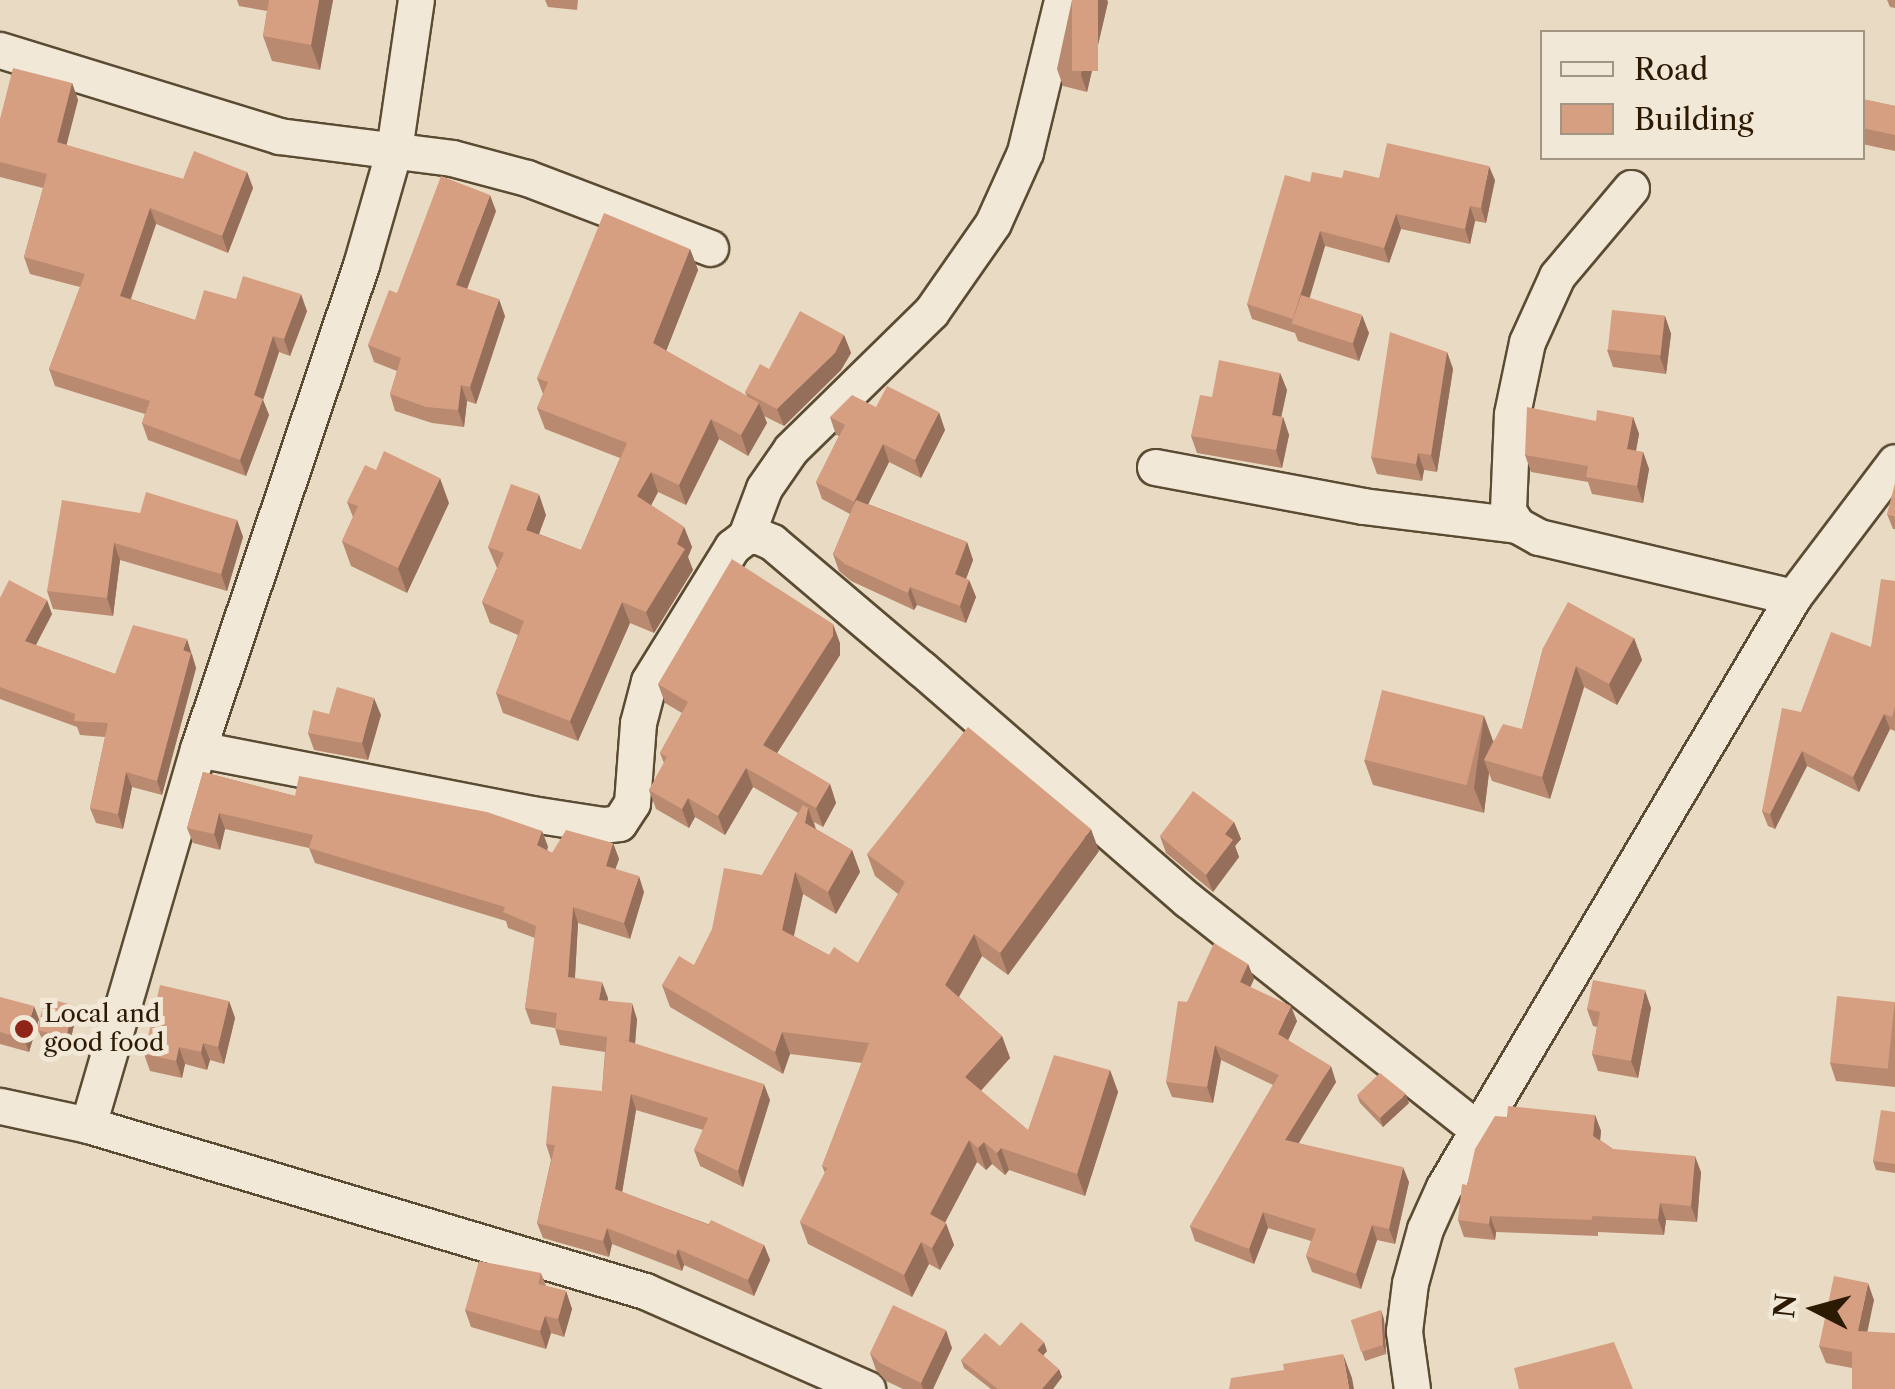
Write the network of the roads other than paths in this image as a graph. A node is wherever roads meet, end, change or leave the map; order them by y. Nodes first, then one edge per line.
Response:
1 (416, 0) edge
2 (1062, 0) edge
3 (0, 50) edge
4 (394, 150) junction
5 (1631, 188) dead end
6 (710, 248) dead end
7 (1895, 462) edge
8 (1155, 466) dead end
9 (1517, 525) junction
10 (746, 536) junction
11 (1794, 597) junction
12 (198, 749) junction
13 (0, 1106) edge
14 (88, 1125) junction
15 (1476, 1129) junction
16 (867, 1389) edge
17 (1412, 1389) edge

1 - 4 street
2 - 10 street
3 - 4 street
4 - 6 street
4 - 12 street
5 - 9 street
7 - 11 street
8 - 9 street
9 - 11 street
10 - 12 street
10 - 15 street
11 - 15 street
12 - 14 street
13 - 14 street
14 - 16 street
15 - 17 street

